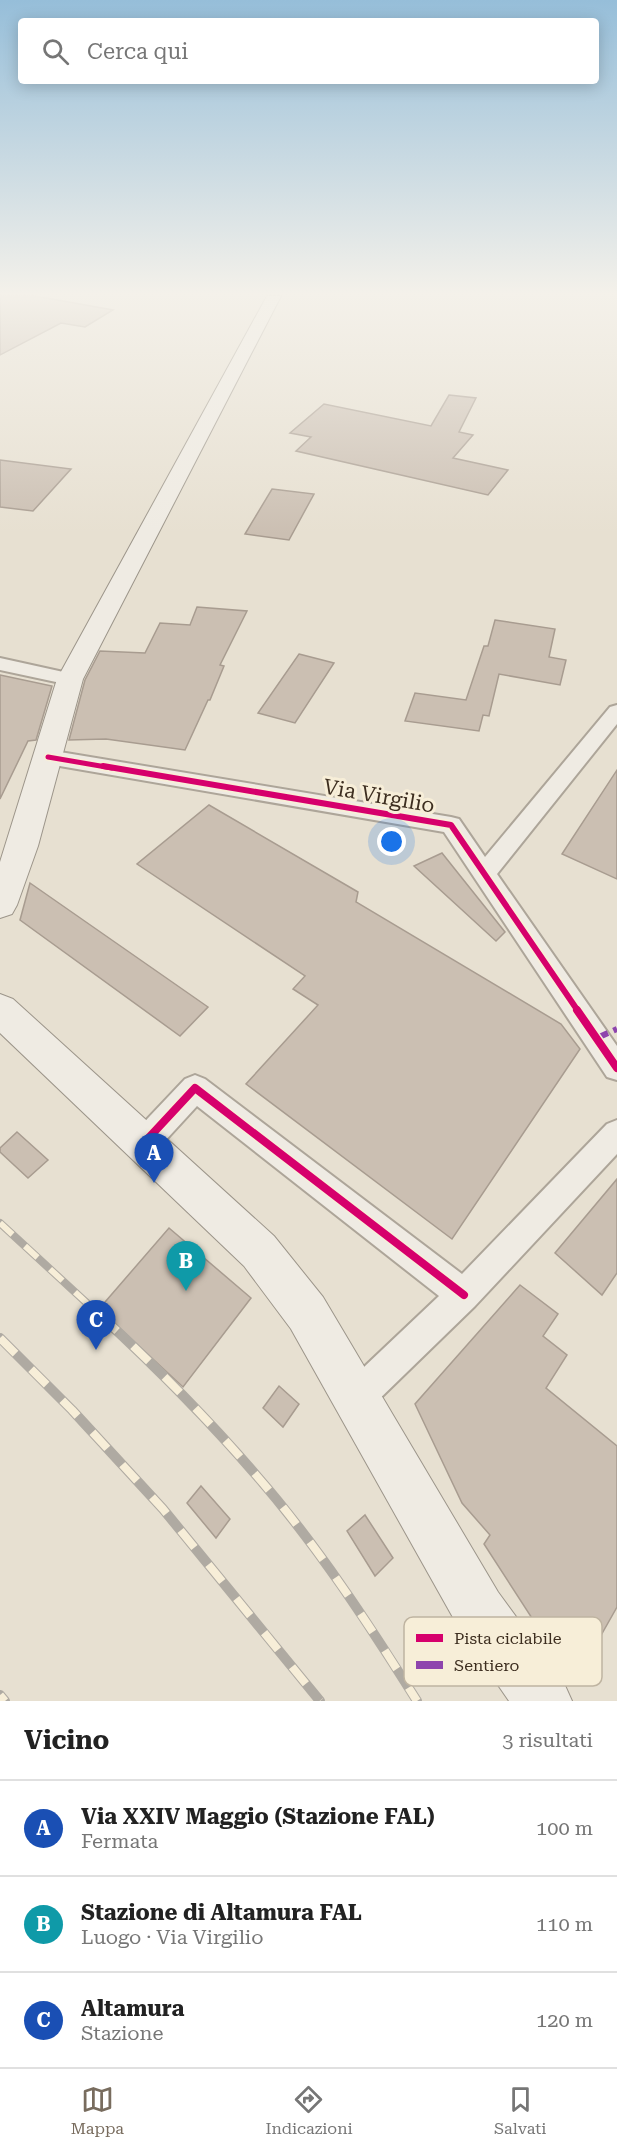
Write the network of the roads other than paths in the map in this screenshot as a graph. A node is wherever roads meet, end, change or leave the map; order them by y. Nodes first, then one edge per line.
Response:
1 (232, 375) edge
2 (0, 664) edge
3 (70, 679) junction
4 (617, 711) edge
5 (48, 757) junction
6 (484, 874) junction
7 (0, 905) edge
8 (0, 1010) edge
9 (617, 1068) edge
10 (617, 1134) edge
11 (142, 1145) junction
12 (464, 1294) junction
13 (357, 1397) junction
14 (482, 1617) edge
15 (532, 1686) edge
16 (543, 1701) edge

1 - 3 main road
2 - 3 street
3 - 5 main road
4 - 6 street
5 - 6 street, Via Virgilio
5 - 7 main road
6 - 9 street, Via Virgilio
8 - 11 main road
10 - 12 street
11 - 12 street
11 - 13 main road
12 - 13 street
13 - 14 main road
15 - 16 main road

